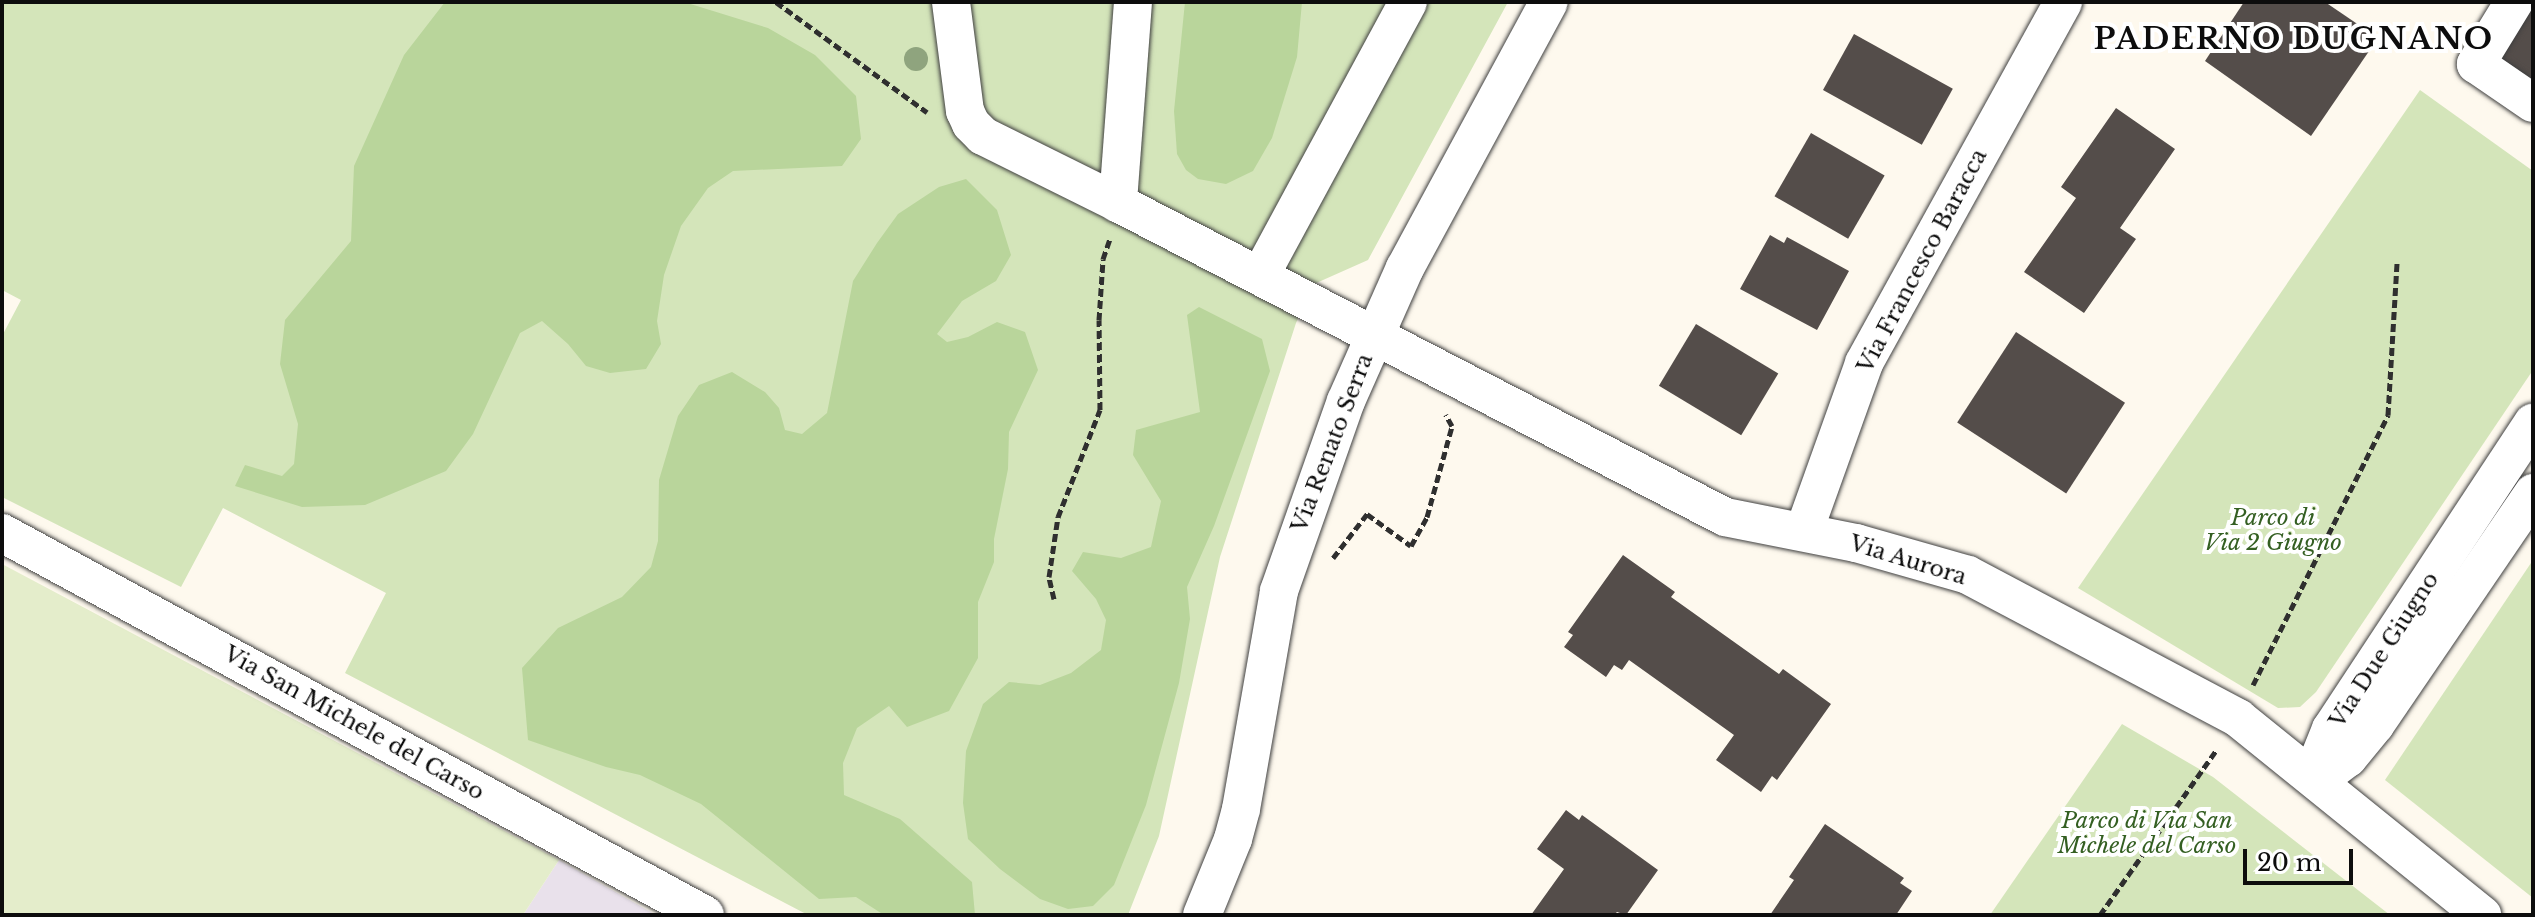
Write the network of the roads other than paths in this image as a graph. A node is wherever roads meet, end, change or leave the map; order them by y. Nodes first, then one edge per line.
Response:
1 (951, 2) edge
2 (1133, 2) edge
3 (1408, 2) edge
4 (1549, 2) edge
5 (2063, 2) edge
6 (2514, 2) edge
7 (2533, 103) edge
8 (1116, 215) junction
9 (1260, 276) junction
10 (1373, 334) junction
11 (2533, 423) edge
12 (2533, 493) edge
13 (1804, 531) junction
14 (2, 533) edge
15 (2317, 781) junction
16 (705, 915) edge
17 (1202, 915) edge
18 (2482, 915) edge

1 - 8 street, Via Aurora
2 - 8 street
3 - 9 street
4 - 10 street, Via Renato Serra
5 - 13 street, Via Francesco Baracca
6 - 7 street
8 - 9 street, Via Aurora
9 - 10 street, Via Aurora
10 - 13 street, Via Aurora
10 - 17 street, Via Renato Serra
11 - 15 street, Via Due Giugno
12 - 15 street, Via Due Giugno
13 - 15 street, Via Aurora
14 - 16 street, Via San Michele del Carso
15 - 18 street, Via Aurora

